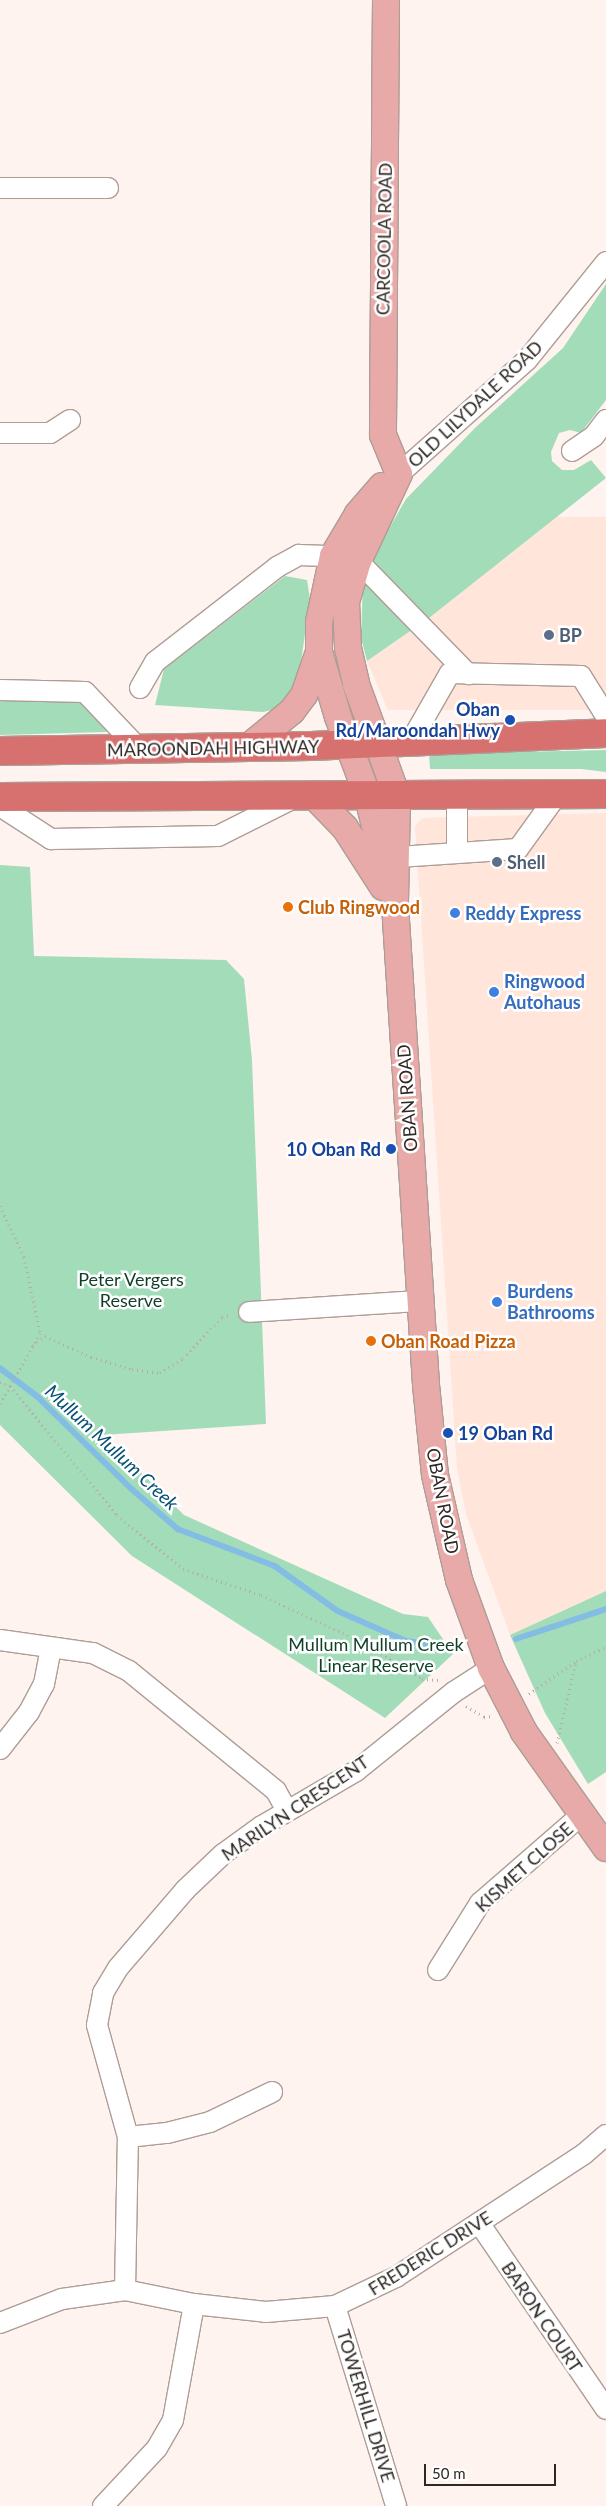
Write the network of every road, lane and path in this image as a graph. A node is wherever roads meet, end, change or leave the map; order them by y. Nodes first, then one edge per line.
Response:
1 (386, 0) edge
2 (0, 188) edge
3 (108, 188) dead end
4 (606, 262) edge
5 (70, 420) dead end
6 (606, 420) edge
7 (0, 433) edge
8 (572, 451) dead end
9 (399, 474) junction
10 (333, 556) junction
11 (358, 561) junction
12 (319, 652) junction
13 (468, 674) junction
14 (140, 688) dead end
15 (0, 690) edge
16 (606, 716) edge
17 (606, 733) edge
18 (411, 740) junction
19 (378, 741) junction
20 (348, 745) junction
21 (247, 748) junction
22 (0, 751) edge
23 (141, 751) junction
24 (606, 794) edge
25 (557, 795) junction
26 (306, 796) junction
27 (397, 796) junction
28 (457, 796) junction
29 (0, 797) edge
30 (368, 797) junction
31 (0, 806) edge
32 (458, 853) junction
33 (398, 857) junction
34 (395, 905) junction
35 (0, 1206) edge
36 (420, 1302) junction
37 (250, 1312) joint
38 (34, 1345) junction
39 (0, 1382) edge
40 (10, 1386) junction
41 (0, 1404) edge
42 (0, 1640) edge
43 (606, 1647) edge
44 (51, 1648) junction
45 (576, 1661) junction
46 (491, 1668) junction
47 (442, 1680) dead end
48 (530, 1693) dead end
49 (0, 1749) edge
50 (550, 1773) junction
51 (287, 1811) junction
52 (580, 1816) junction
53 (606, 1848) edge
54 (438, 1970) dead end
55 (272, 2092) dead end
56 (606, 2135) edge
57 (128, 2137) junction
58 (478, 2224) junction
59 (125, 2290) junction
60 (194, 2304) junction
61 (336, 2306) junction
62 (0, 2323) edge
63 (606, 2409) edge
64 (103, 2506) edge
65 (396, 2506) edge

1 - 9 main road, CARCOOLA ROAD
2 - 3 street
4 - 9 street, OLD LILYDALE ROAD
5 - 7 street
6 - 8 street
9 - 10 main road, OLD LILYDALE ROAD
9 - 11 main road, OLD LILYDALE ROAD
10 - 11 main road
10 - 12 main road, OLD LILYDALE ROAD
10 - 14 street
11 - 13 street
11 - 19 main road, OLD LILYDALE ROAD
12 - 20 main road, OLD LILYDALE ROAD
12 - 21 main road
13 - 16 street
13 - 18 street
15 - 23 street
17 - 18 highway, MAROONDAH HIGHWAY
18 - 19 highway, MAROONDAH HIGHWAY
19 - 20 highway, MAROONDAH HIGHWAY
19 - 27 main road, OBAN ROAD
20 - 21 highway, MAROONDAH HIGHWAY
20 - 30 main road, OBAN ROAD
21 - 23 highway, MAROONDAH HIGHWAY
22 - 23 highway, MAROONDAH HIGHWAY
24 - 25 highway
25 - 28 highway
25 - 32 street
26 - 29 highway
26 - 30 highway
26 - 31 street
26 - 34 main road
27 - 28 highway
27 - 30 highway
27 - 33 main road, OBAN ROAD
28 - 32 street
30 - 34 main road, OBAN ROAD
32 - 33 street
33 - 34 main road, OBAN ROAD
34 - 36 main road, OBAN ROAD
35 - 38 path
36 - 37 street
36 - 46 main road, OBAN ROAD
37 - 38 path
38 - 40 path
39 - 40 path
40 - 41 path
40 - 47 path
42 - 44 street
43 - 45 path
44 - 49 street
44 - 51 street
45 - 48 path
45 - 50 path
46 - 50 main road, OBAN ROAD
46 - 51 street, MARILYN CRESCENT
50 - 52 main road, OBAN ROAD
51 - 57 street, MARILYN CRESCENT
52 - 53 main road, OBAN ROAD
52 - 54 street, KISMET CLOSE
55 - 57 street
56 - 58 street, FREDERIC DRIVE
57 - 59 street, MARILYN CRESCENT
58 - 61 street, FREDERIC DRIVE
58 - 63 street, BARON COURT
59 - 60 street, FREDERIC DRIVE
59 - 62 street, FREDERIC DRIVE
60 - 61 street, FREDERIC DRIVE
60 - 64 street
61 - 65 street, TOWERHILL DRIVE

